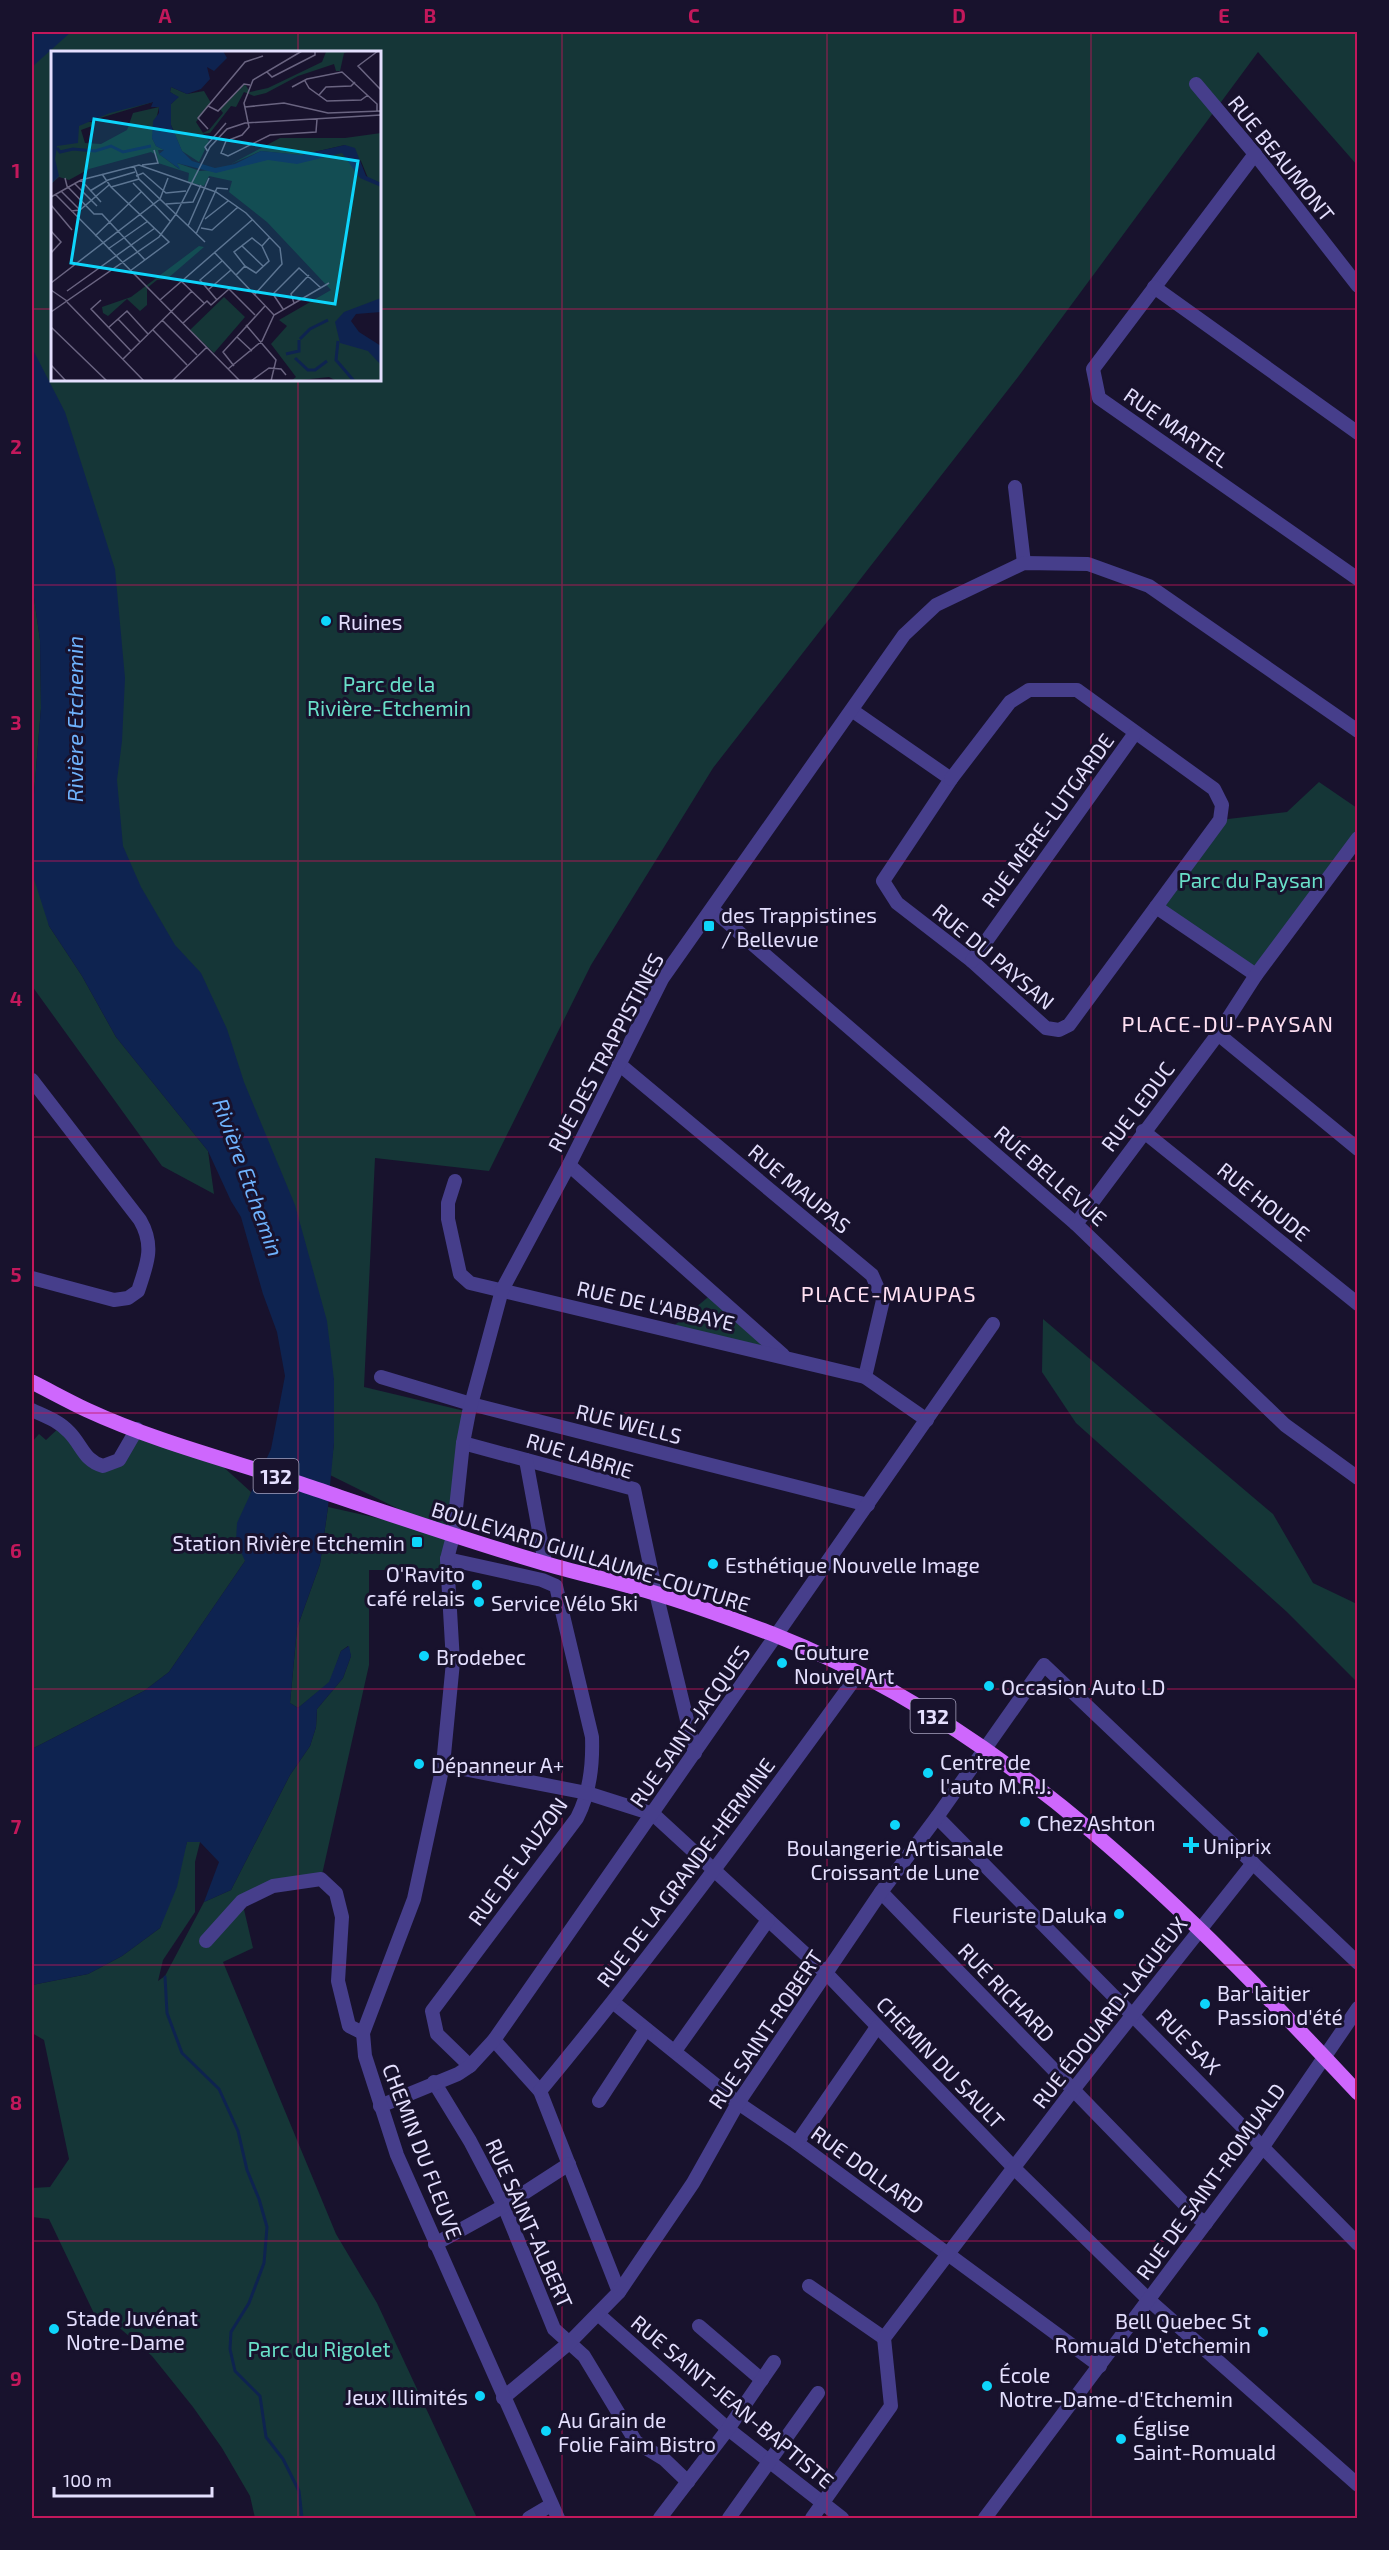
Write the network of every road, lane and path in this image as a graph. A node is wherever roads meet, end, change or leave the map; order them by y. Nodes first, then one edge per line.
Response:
1 (1196, 84) dead end
2 (1255, 154) junction
3 (1358, 286) edge
4 (1154, 287) junction
5 (1358, 433) edge
6 (1015, 487) dead end
7 (1024, 563) junction
8 (1358, 579) edge
9 (853, 711) junction
10 (1358, 731) edge
11 (1135, 733) junction
12 (951, 779) junction
13 (1358, 838) edge
14 (1156, 907) junction
15 (712, 909) junction
16 (972, 961) junction
17 (1256, 975) junction
18 (1218, 1034) junction
19 (619, 1064) junction
20 (32, 1080) edge
21 (1143, 1131) junction
22 (1358, 1149) edge
23 (569, 1165) junction
24 (455, 1181) dead end
25 (1076, 1224) junction
26 (32, 1278) edge
27 (502, 1290) junction
28 (1358, 1304) edge
29 (993, 1324) dead end
30 (784, 1356) junction
31 (381, 1377) dead end
32 (866, 1377) junction
33 (32, 1382) edge
34 (471, 1404) junction
35 (32, 1410) edge
36 (927, 1420) junction
37 (137, 1429) junction
38 (463, 1443) junction
39 (526, 1460) junction
40 (1358, 1478) edge
41 (868, 1505) junction
42 (453, 1536) junction
43 (447, 1559) junction
44 (544, 1563) junction
45 (656, 1593) junction
46 (777, 1636) junction
47 (859, 1673) junction
48 (984, 1749) junction
49 (696, 1753) junction
50 (443, 1765) junction
51 (587, 1793) junction
52 (653, 1814) junction
53 (938, 1817) junction
54 (1253, 1863) junction
55 (715, 1871) junction
56 (880, 1892) junction
57 (768, 1920) junction
58 (1201, 1930) junction
59 (206, 1941) dead end
60 (1358, 1963) edge
61 (827, 1974) junction
62 (614, 2002) junction
63 (1358, 2008) edge
64 (1134, 2014) junction
65 (877, 2027) junction
66 (646, 2029) junction
67 (363, 2033) junction
68 (494, 2040) junction
69 (675, 2050) junction
70 (1323, 2057) junction
71 (470, 2066) junction
72 (434, 2082) junction
73 (1073, 2090) junction
74 (540, 2091) junction
75 (1358, 2093) edge
76 (599, 2101) dead end
77 (738, 2103) junction
78 (380, 2106) junction
79 (797, 2143) junction
80 (1262, 2148) junction
81 (569, 2164) junction
82 (1014, 2168) junction
83 (504, 2206) junction
84 (1206, 2223) junction
85 (435, 2244) junction
86 (1358, 2244) edge
87 (948, 2252) junction
88 (809, 2286) dead end
89 (619, 2292) junction
90 (1150, 2301) junction
91 (598, 2314) junction
92 (699, 2326) dead end
93 (884, 2338) junction
94 (569, 2343) junction
95 (774, 2362) dead end
96 (1100, 2366) junction
97 (762, 2380) junction
98 (818, 2393) dead end
99 (503, 2398) junction
100 (728, 2429) junction
101 (769, 2460) junction
102 (688, 2482) junction
103 (1358, 2485) edge
104 (823, 2504) junction
105 (551, 2505) junction
106 (529, 2518) edge
107 (558, 2518) edge
108 (660, 2518) edge
109 (729, 2518) edge
110 (812, 2518) edge
111 (842, 2518) edge
112 (985, 2518) edge

1 - 2 street, RUE BEAUMONT
2 - 3 street, RUE BEAUMONT
2 - 4 street, RUE MARTEL
4 - 5 street
4 - 8 street, RUE MARTEL
6 - 7 street
7 - 9 street, RUE DES TRAPPISTINES
7 - 10 street, RUE DES TRAPPISTINES
9 - 12 street
9 - 15 street, RUE DES TRAPPISTINES
11 - 12 street, RUE DU PAYSAN
11 - 14 street, RUE DU PAYSAN
11 - 16 street, RUE MÈRE-LUTGARDE
12 - 16 street, RUE DU PAYSAN
13 - 17 street, RUE LEDUC
14 - 16 street, RUE DU PAYSAN
14 - 17 street
15 - 19 street, RUE DES TRAPPISTINES
15 - 25 street, RUE BELLEVUE
17 - 18 street, RUE LEDUC
18 - 21 street, RUE LEDUC
18 - 22 street
19 - 23 street, RUE DES TRAPPISTINES
19 - 32 street, RUE MAUPAS
20 - 26 street
21 - 25 street, RUE LEDUC
21 - 28 street, RUE HOUDE
23 - 27 street, RUE DES TRAPPISTINES
23 - 30 street
24 - 27 street, RUE DE L'ABBAYE
25 - 40 street, RUE BELLEVUE
27 - 30 street, RUE DE L'ABBAYE
27 - 34 street, RUE DES TRAPPISTINES
29 - 36 street, RUE SAINT-JACQUES
30 - 32 street, RUE DE L'ABBAYE
31 - 34 street, RUE WELLS
32 - 36 street, RUE DE L'ABBAYE
33 - 37 main road, BOULEVARD GUILLAUME-COUTURE / 132
34 - 38 street, RUE DES TRAPPISTINES
34 - 41 street, RUE WELLS
35 - 37 street
36 - 41 street, RUE SAINT-JACQUES
37 - 42 main road, BOULEVARD GUILLAUME-COUTURE / 132
38 - 39 street, RUE LABRIE
38 - 42 street, RUE DES TRAPPISTINES
39 - 44 street
39 - 45 street, RUE LABRIE
41 - 46 street, RUE SAINT-JACQUES
42 - 43 street, CHEMIN DU FLEUVE
42 - 44 main road, BOULEVARD GUILLAUME-COUTURE / 132
43 - 50 street, CHEMIN DU FLEUVE
43 - 51 street, RUE DE LAUZON
44 - 45 main road, BOULEVARD GUILLAUME-COUTURE / 132
45 - 46 main road, BOULEVARD GUILLAUME-COUTURE / 132
45 - 49 street, RUE LABRIE
46 - 47 main road, BOULEVARD GUILLAUME-COUTURE / 132
46 - 49 street, RUE SAINT-JACQUES
47 - 48 main road, BOULEVARD GUILLAUME-COUTURE / 132
47 - 55 street, RUE DE LA GRANDE-HERMINE
48 - 53 street, RUE SAINT-ROBERT
48 - 54 street, RUE SAINT-ROBERT
48 - 58 main road, BOULEVARD GUILLAUME-COUTURE / 132
49 - 52 street, RUE SAINT-JACQUES
50 - 51 street, CHEMIN DU SAULT
50 - 67 street, CHEMIN DU FLEUVE
51 - 52 street, CHEMIN DU SAULT
51 - 71 street, RUE DE LAUZON
52 - 55 street, CHEMIN DU SAULT
52 - 68 street, RUE SAINT-JACQUES
53 - 56 street, RUE SAINT-ROBERT
53 - 64 street, RUE SAX
54 - 58 street, RUE ÉDOUARD-LAGUEUX
54 - 60 street
55 - 57 street, CHEMIN DU SAULT
55 - 62 street, RUE DE LA GRANDE-HERMINE
56 - 61 street, RUE SAINT-ROBERT
56 - 73 street, RUE RICHARD
57 - 61 street, CHEMIN DU SAULT
57 - 69 street
58 - 64 street, RUE ÉDOUARD-LAGUEUX
58 - 70 main road, BOULEVARD GUILLAUME-COUTURE / 132
59 - 67 street
61 - 65 street, CHEMIN DU SAULT
61 - 77 street, RUE SAINT-ROBERT
62 - 66 street, RUE DOLLARD
62 - 74 street, RUE DE LA GRANDE-HERMINE
63 - 70 street, RUE DE SAINT-ROMUALD
64 - 73 street, RUE ÉDOUARD-LAGUEUX
64 - 80 street, RUE SAX
65 - 79 street
65 - 82 street, CHEMIN DU SAULT
66 - 69 street, RUE DOLLARD
66 - 76 street
67 - 78 street, CHEMIN DU FLEUVE
68 - 71 street, RUE SAINT-JACQUES
68 - 74 street, RUE SAINT-JEAN-BAPTISTE
69 - 77 street, RUE DOLLARD
70 - 75 main road, BOULEVARD GUILLAUME-COUTURE / 132
70 - 80 street, RUE DE SAINT-ROMUALD
71 - 72 street, RUE SAINT-JACQUES
72 - 78 street, RUE SAINT-JACQUES
72 - 83 street, RUE SAINT-ALBERT
73 - 82 street, RUE ÉDOUARD-LAGUEUX
73 - 84 street, RUE RICHARD
74 - 81 street, RUE SAINT-JEAN-BAPTISTE
77 - 79 street, RUE DOLLARD
77 - 89 street, RUE SAINT-ROBERT
78 - 85 street, CHEMIN DU FLEUVE
79 - 87 street, RUE DOLLARD
80 - 84 street, RUE DE SAINT-ROMUALD
80 - 86 street, RUE SAX
81 - 83 street
81 - 89 street, RUE SAINT-JEAN-BAPTISTE
82 - 87 street, RUE ÉDOUARD-LAGUEUX
82 - 90 street, CHEMIN DU SAULT
83 - 85 street
83 - 94 street, RUE SAINT-ALBERT
84 - 90 street, RUE DE SAINT-ROMUALD
85 - 99 street, CHEMIN DU FLEUVE
87 - 93 street, RUE ÉDOUARD-LAGUEUX
87 - 96 street, RUE DOLLARD
88 - 93 street
89 - 91 street, RUE SAINT-ROBERT
90 - 96 street, RUE DE SAINT-ROMUALD
90 - 103 street, CHEMIN DU SAULT
91 - 94 street, RUE SAINT-ROBERT
91 - 100 street, RUE SAINT-JEAN-BAPTISTE
92 - 97 street
93 - 104 street
94 - 99 street, RUE SAINT-ROBERT
94 - 102 street, RUE SAINT-ALBERT
95 - 97 street
96 - 112 street, RUE DE SAINT-ROMUALD
97 - 100 street
98 - 101 street
99 - 105 street, CHEMIN DU FLEUVE
100 - 101 street, RUE SAINT-JEAN-BAPTISTE
100 - 102 street
101 - 104 street, RUE SAINT-JEAN-BAPTISTE
101 - 109 street
102 - 108 street
104 - 110 street
104 - 111 street, RUE SAINT-JEAN-BAPTISTE
105 - 106 street
105 - 107 street, CHEMIN DU FLEUVE

